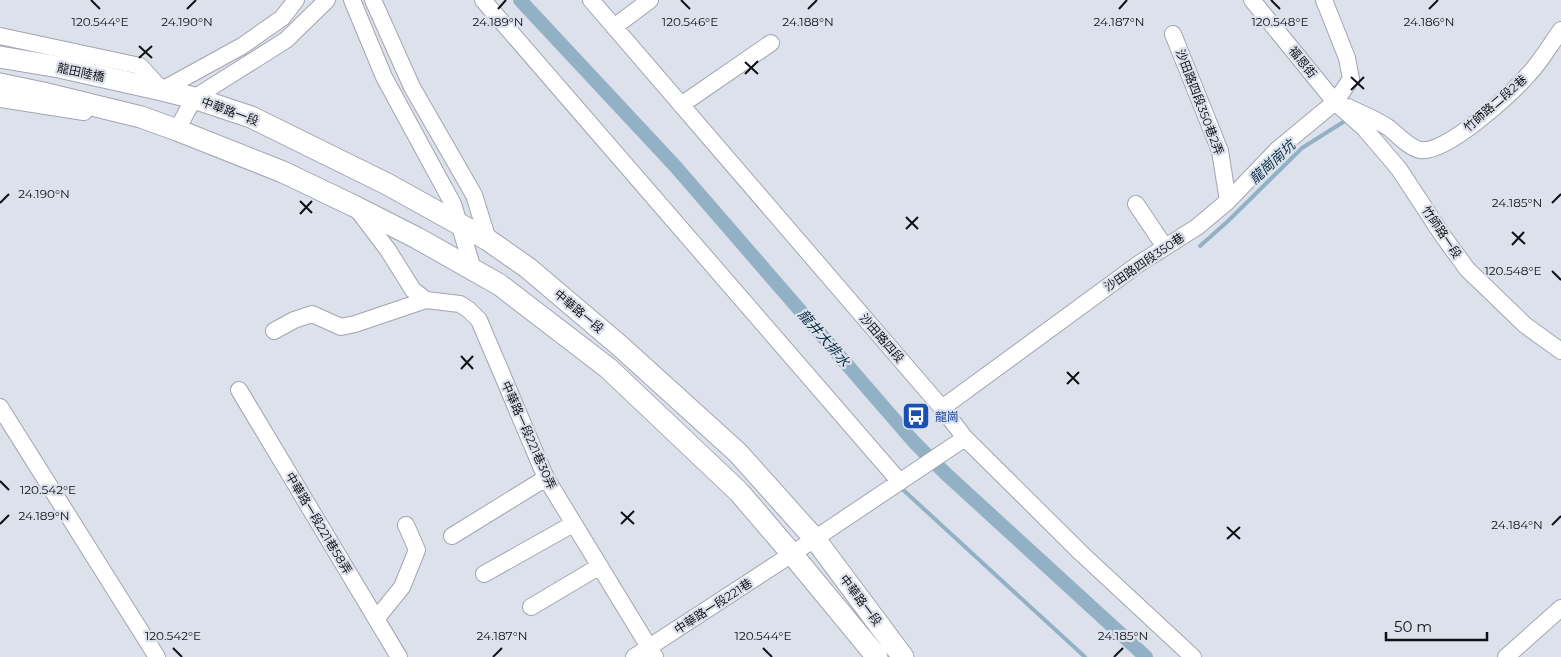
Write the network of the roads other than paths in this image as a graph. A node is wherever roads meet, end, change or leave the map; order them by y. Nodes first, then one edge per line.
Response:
1 (296, 0) edge
2 (327, 0) edge
3 (352, 0) edge
4 (373, 0) edge
5 (483, 0) edge
6 (591, 0) edge
7 (650, 0) edge
8 (1252, 0) edge
9 (1324, 0) edge
10 (614, 26) junction
11 (1561, 30) edge
12 (1173, 34) dead end
13 (0, 36) edge
14 (772, 43) dead end
15 (0, 57) edge
16 (0, 84) edge
17 (162, 90) junction
18 (194, 98) junction
19 (0, 99) edge
20 (1335, 102) junction
21 (681, 105) junction
22 (177, 130) junction
23 (1228, 201) junction
24 (1136, 204) dead end
25 (354, 206) junction
26 (458, 223) junction
27 (488, 240) junction
28 (1165, 247) junction
29 (473, 269) junction
30 (426, 300) junction
31 (274, 331) dead end
32 (1561, 351) edge
33 (238, 390) dead end
34 (0, 407) edge
35 (942, 408) junction
36 (965, 438) junction
37 (546, 478) junction
38 (906, 478) junction
39 (573, 524) junction
40 (406, 525) dead end
41 (452, 536) dead end
42 (815, 539) junction
43 (792, 554) junction
44 (600, 566) junction
45 (484, 574) dead end
46 (531, 607) dead end
47 (1561, 608) edge
48 (377, 618) junction
49 (652, 652) edge
50 (157, 657) edge
51 (399, 657) edge
52 (634, 657) edge
53 (877, 657) edge
54 (903, 657) edge
55 (1193, 657) edge
56 (1506, 657) edge

1 - 17 street
2 - 18 street
3 - 26 street
4 - 27 street
5 - 38 street
6 - 10 street, 沙田路四段
7 - 10 street
8 - 20 street, 福恩街
9 - 20 street, 沙田路四段350巷
10 - 21 street, 沙田路四段
11 - 20 street, 竹師路二段2巷
12 - 23 street, 沙田路四段350巷2弄
13 - 17 street
14 - 21 street
15 - 17 main road, 龍田陸橋
16 - 22 main road, 中華路一段
17 - 18 main road, 中華路一段
18 - 22 street
18 - 26 main road, 中華路一段
19 - 22 street
20 - 23 street, 沙田路四段350巷
20 - 32 street, 竹師路一段
21 - 35 street, 沙田路四段
22 - 25 main road, 中華路一段
23 - 28 street, 沙田路四段350巷
24 - 28 street
25 - 29 main road, 中華路一段
25 - 30 street
26 - 27 main road, 中華路一段
26 - 29 street
27 - 42 main road, 中華路一段
28 - 35 street, 沙田路四段350巷
29 - 43 main road, 中華路一段
30 - 31 street
30 - 37 street, 中華路一段221巷30弄
33 - 48 street, 中華路一段221巷58弄
34 - 50 street
35 - 36 street, 沙田路四段
36 - 38 street, 中華路一段221巷
36 - 55 street, 沙田路四段
37 - 39 street, 中華路一段221巷30弄
37 - 41 street
38 - 42 street, 中華路一段221巷
39 - 44 street, 中華路一段221巷30弄
39 - 45 street
40 - 48 street
42 - 43 street, 中華路一段221巷
42 - 54 main road, 中華路一段
43 - 49 street, 中華路一段221巷
43 - 53 main road, 中華路一段
44 - 46 street
44 - 49 street, 中華路一段221巷30弄
47 - 56 street
48 - 51 street, 中華路一段221巷58弄
49 - 52 street, 中華路一段221巷

